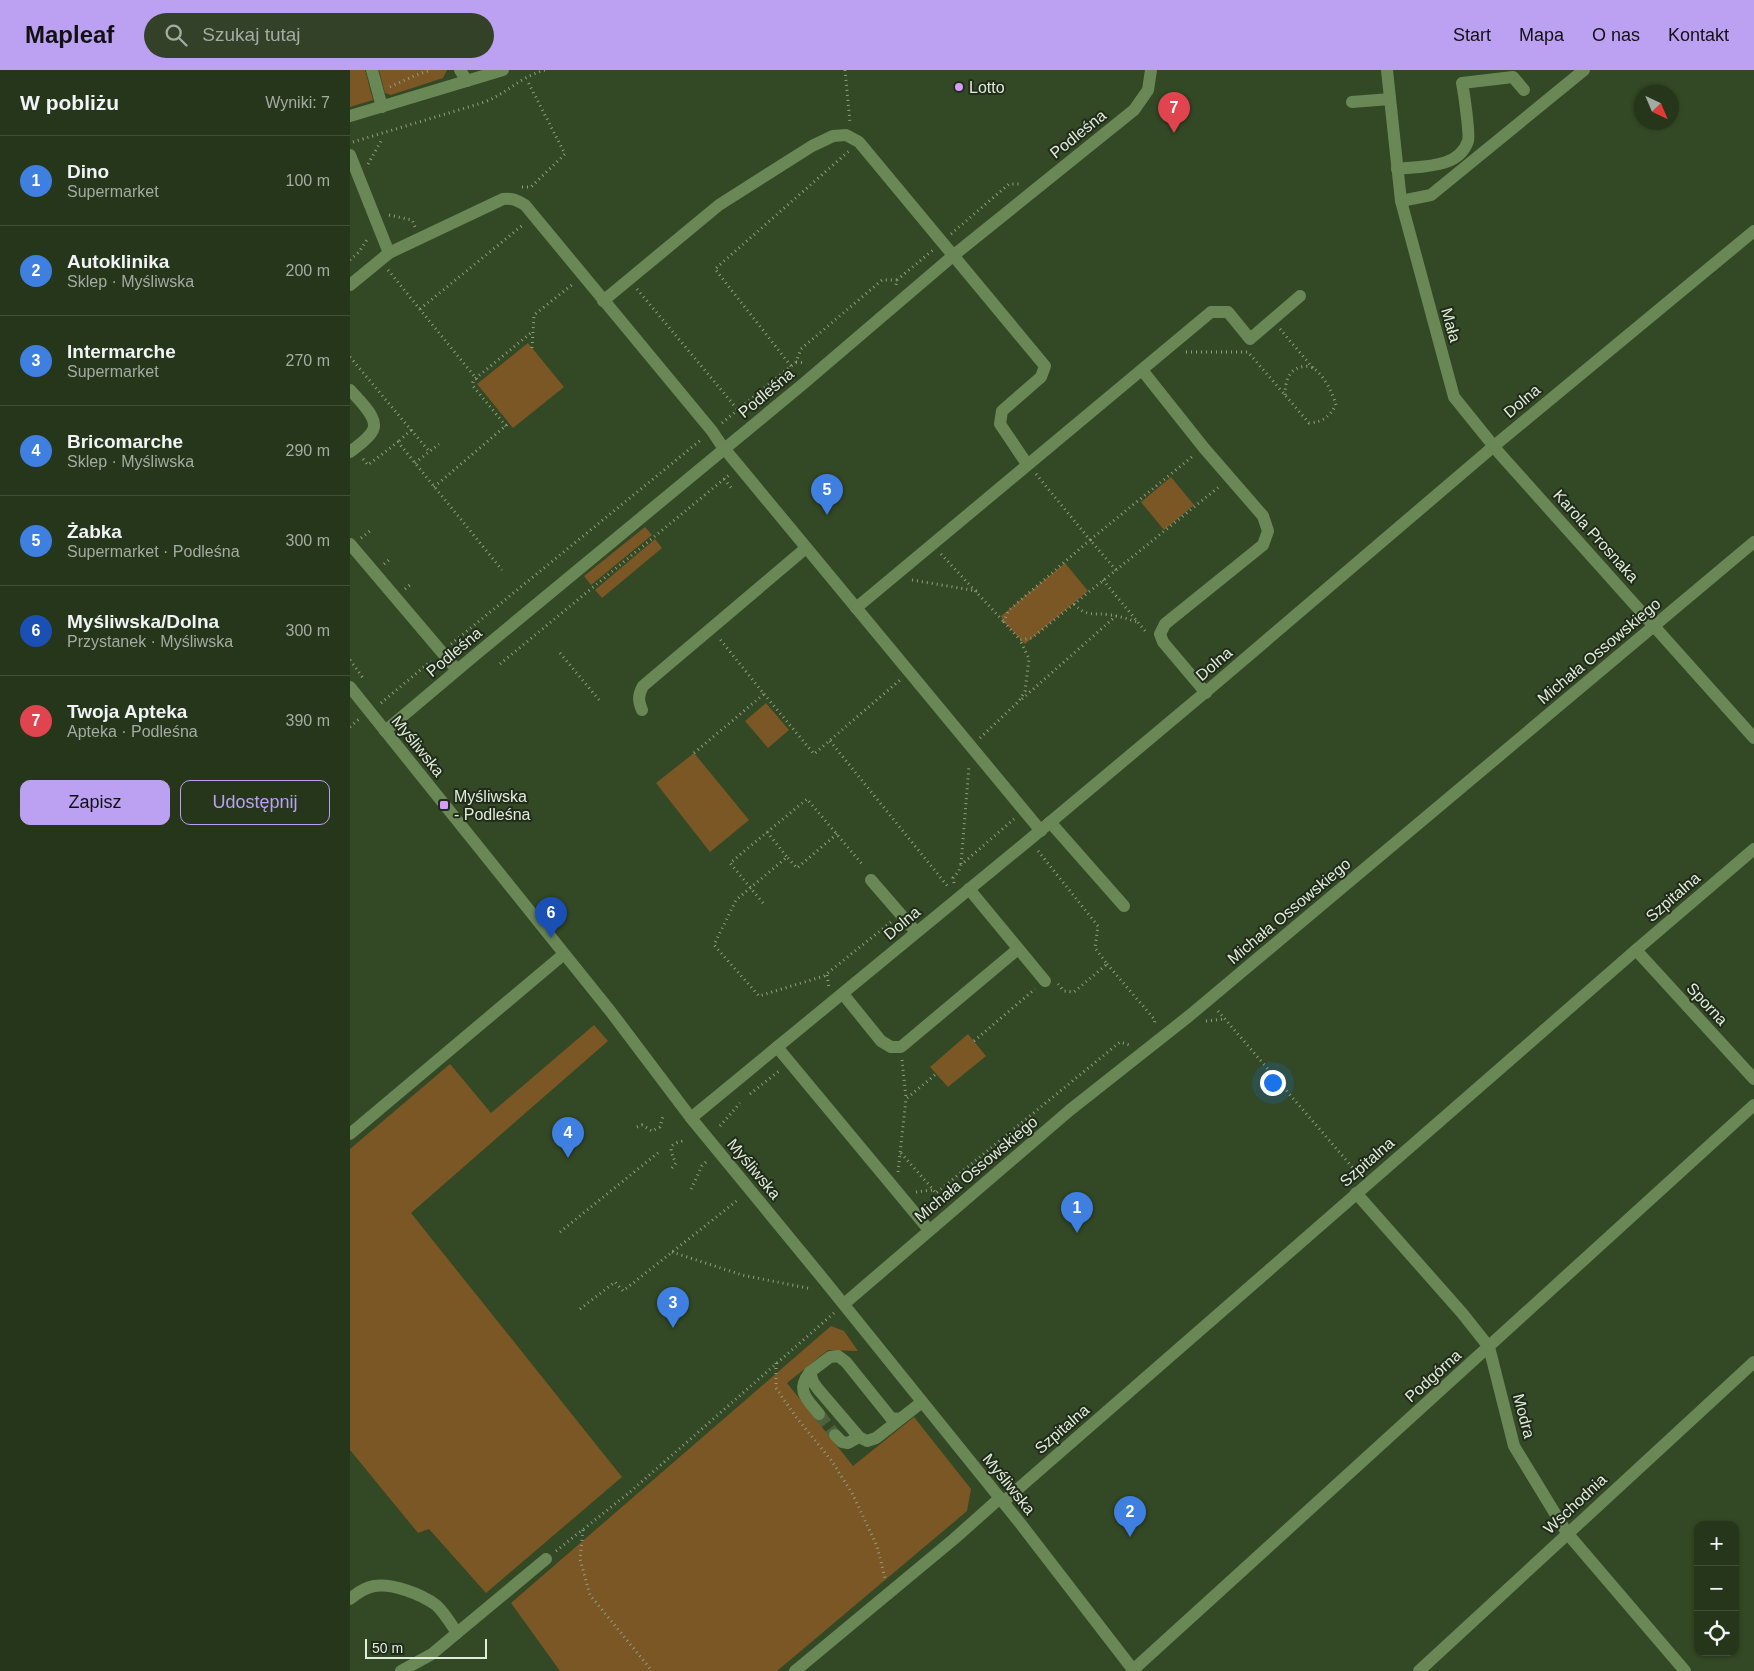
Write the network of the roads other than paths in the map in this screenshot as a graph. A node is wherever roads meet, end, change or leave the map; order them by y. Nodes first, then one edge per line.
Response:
1 (372, 70) edge
2 (460, 70) edge
3 (503, 70) edge
4 (1151, 70) edge
5 (1387, 70) edge
6 (1584, 70) edge
7 (467, 82) junction
8 (1524, 90) dead end
9 (1390, 99) junction
10 (1352, 102) dead end
11 (382, 107) junction
12 (350, 116) edge
13 (350, 155) edge
14 (1397, 169) junction
15 (1401, 201) junction
16 (1754, 231) edge
17 (389, 253) junction
18 (954, 255) junction
19 (350, 285) edge
20 (1300, 296) dead end
21 (603, 301) junction
22 (1142, 370) junction
23 (350, 390) edge
24 (1494, 446) junction
25 (724, 448) junction
26 (352, 450) edge
27 (1028, 464) junction
28 (356, 541) edge
29 (1754, 542) edge
30 (806, 548) junction
31 (856, 608) junction
32 (1655, 626) junction
33 (457, 670) junction
34 (350, 687) edge
35 (1206, 692) junction
36 (642, 710) dead end
37 (385, 731) junction
38 (1754, 738) edge
39 (1046, 826) junction
40 (1754, 849) edge
41 (871, 880) dead end
42 (969, 889) junction
43 (1124, 906) dead end
44 (916, 932) junction
45 (1018, 948) junction
46 (1636, 950) junction
47 (564, 954) junction
48 (1045, 981) road end
49 (843, 994) junction
50 (777, 1047) junction
51 (1754, 1079) edge
52 (1754, 1105) edge
53 (691, 1118) junction
54 (350, 1134) edge
55 (1356, 1193) junction
56 (929, 1230) junction
57 (844, 1304) junction
58 (1489, 1347) junction
59 (1754, 1362) edge
60 (810, 1372) junction
61 (922, 1402) junction
62 (819, 1414) tunnel mouth
63 (900, 1419) junction
64 (835, 1434) tunnel mouth
65 (859, 1437) junction
66 (1001, 1500) junction
67 (1567, 1533) junction
68 (546, 1559) road end
69 (350, 1599) edge
70 (457, 1633) junction
71 (1134, 1670) edge
72 (401, 1671) edge
73 (795, 1671) edge
74 (1419, 1671) edge
75 (1685, 1671) edge

1 - 11 street
2 - 7 street
3 - 7 street
4 - 18 street, Podleśna
5 - 9 street, Mała
6 - 15 street
7 - 11 street
8 - 14 street
9 - 10 street
9 - 14 street, Mała
11 - 12 street
13 - 17 street
14 - 15 street, Mała
15 - 24 street, Mała
16 - 24 street, Dolna
17 - 19 street
17 - 21 street
18 - 21 street
18 - 25 street, Podleśna
18 - 27 street
20 - 22 street
21 - 25 street
22 - 27 street
22 - 35 street
23 - 26 street
24 - 32 street, Karola Prosnaka
24 - 35 street, Dolna
25 - 30 street
25 - 33 street, Podleśna
27 - 31 street
28 - 33 street
29 - 32 street, Michała Ossowskiego
30 - 31 street
30 - 36 street
31 - 39 street
32 - 38 street, Karola Prosnaka
32 - 56 street, Michała Ossowskiego
33 - 37 street, Podleśna
34 - 37 street, Myśliwska
35 - 39 street, Dolna
37 - 47 street, Myśliwska
39 - 42 street, Dolna
39 - 43 street
40 - 46 street, Szpitalna
41 - 44 street
42 - 44 street, Dolna
42 - 45 street
44 - 49 street, Dolna
45 - 48 street
45 - 49 street
46 - 51 street, Sporna
46 - 55 street, Szpitalna
47 - 53 street, Myśliwska
47 - 54 street
49 - 50 street, Dolna
50 - 53 street, Dolna
50 - 56 street
52 - 58 street, Podgórna
53 - 57 street, Myśliwska
55 - 58 street, Modra
55 - 66 street, Szpitalna
56 - 57 street, Michała Ossowskiego
57 - 61 street, Myśliwska
58 - 67 street, Modra
58 - 71 street, Podgórna
59 - 67 street, Wschodnia
60 - 62 street
60 - 63 street
60 - 65 street
61 - 63 street
61 - 66 street, Myśliwska
63 - 65 street
64 - 65 street
66 - 71 street, Myśliwska
66 - 73 street, Szpitalna
67 - 74 street, Wschodnia
67 - 75 street, Modra
68 - 70 street
69 - 70 street
70 - 72 street

